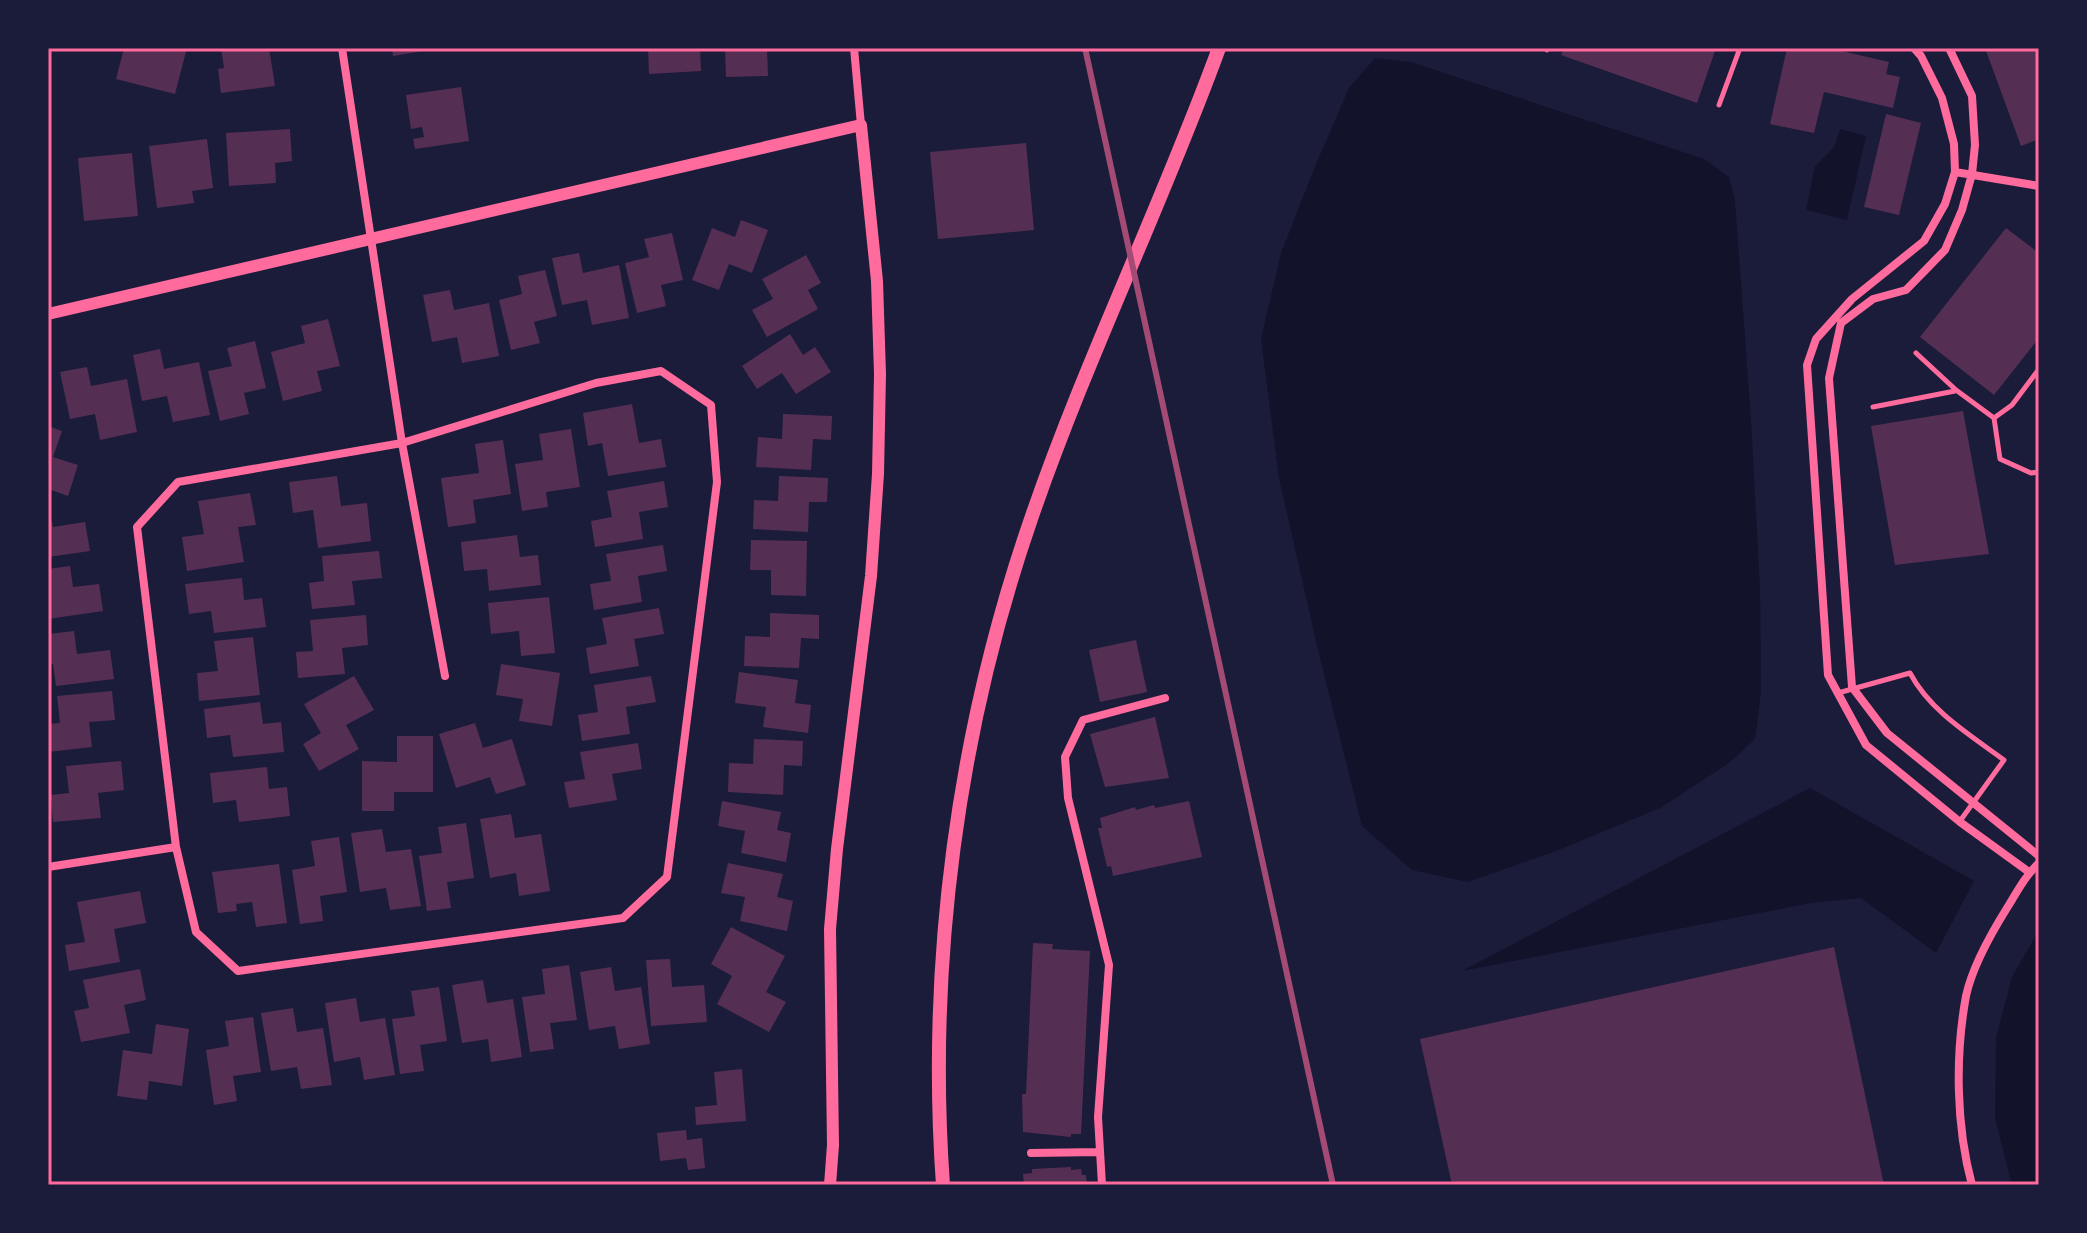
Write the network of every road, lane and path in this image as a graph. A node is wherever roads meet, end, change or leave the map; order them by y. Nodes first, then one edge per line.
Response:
1 (342, 48) edge
2 (854, 48) edge
3 (1219, 48) edge
4 (1740, 48) edge
5 (1914, 48) edge
6 (1949, 48) edge
7 (1719, 105) dead end
8 (861, 125) junction
9 (1955, 172) junction
10 (1972, 174) junction
11 (2039, 186) edge
12 (369, 240) junction
13 (48, 314) edge
14 (1916, 353) dead end
15 (2039, 369) edge
16 (1956, 390) junction
17 (1873, 407) dead end
18 (1994, 418) junction
19 (402, 443) junction
20 (2039, 472) edge
21 (445, 676) dead end
22 (1852, 687) junction
23 (1838, 693) junction
24 (1165, 698) dead end
25 (1973, 802) junction
26 (1960, 822) junction
27 (176, 847) junction
28 (2039, 856) edge
29 (2039, 863) edge
30 (48, 867) edge
31 (2029, 872) junction
32 (1100, 1152) junction
33 (1031, 1153) dead end
34 (48, 1175) edge
35 (49, 1185) edge
36 (830, 1185) edge
37 (943, 1185) edge
38 (1102, 1185) edge
39 (1972, 1185) edge

1 - 12 street
2 - 8 street
3 - 37 main road
4 - 7 lane
5 - 9 street
6 - 10 street
8 - 12 street
8 - 36 street
9 - 10 street
9 - 23 street
10 - 11 street
10 - 22 street
12 - 13 street
12 - 19 street
14 - 16 lane
15 - 18 lane
16 - 17 lane
16 - 18 lane
18 - 20 lane
19 - 21 street
19 - 27 street
19 - 27 street
22 - 23 lane
22 - 25 street
22 - 25 lane
23 - 26 street
24 - 32 street
25 - 26 lane
25 - 28 street
26 - 31 street
27 - 30 street
29 - 31 street
31 - 39 street
32 - 33 street
32 - 38 street
34 - 35 lane

